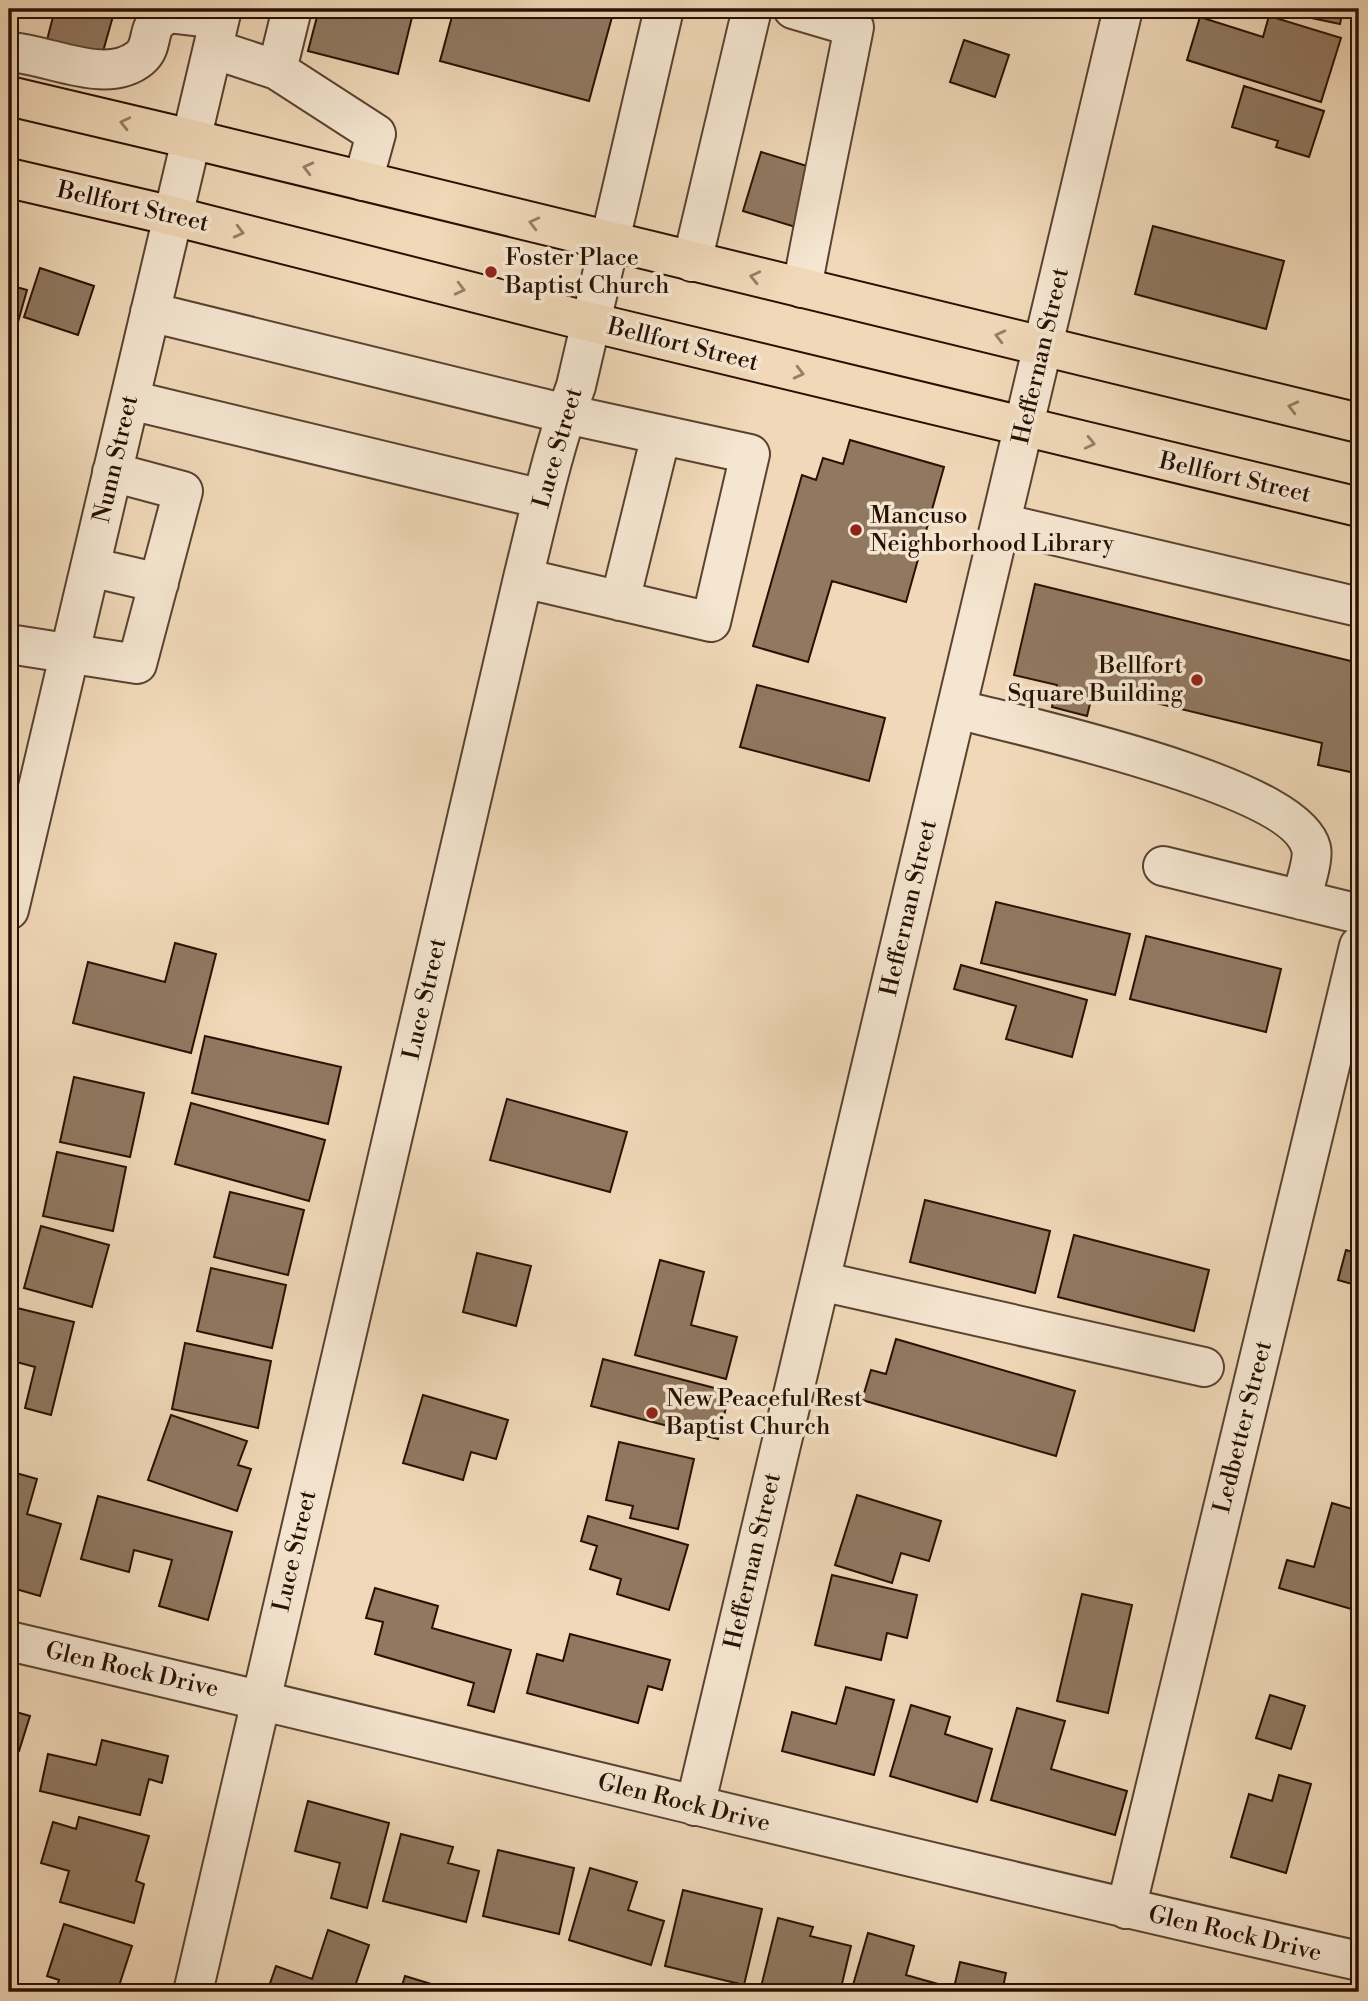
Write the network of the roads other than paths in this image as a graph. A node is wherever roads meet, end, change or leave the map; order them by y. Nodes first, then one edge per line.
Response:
1 (292, 9) edge
2 (664, 9) edge
3 (752, 9) edge
4 (793, 9) edge
5 (1123, 9) edge
6 (218, 26) edge
7 (9, 52) edge
8 (93, 69) junction
9 (277, 70) junction
10 (9, 96) edge
11 (83, 113) junction
12 (191, 139) junction
13 (9, 178) edge
14 (363, 181) junction
15 (173, 216) junction
16 (611, 242) junction
17 (692, 262) junction
18 (802, 288) junction
19 (150, 312) junction
20 (590, 322) junction
21 (1043, 346) junction
22 (130, 400) junction
23 (566, 414) junction
24 (1359, 422) edge
25 (1024, 427) junction
26 (661, 435) junction
27 (112, 472) junction
28 (542, 499) junction
29 (1359, 507) edge
30 (1001, 523) junction
31 (90, 566) junction
32 (523, 578) junction
33 (159, 583) junction
34 (620, 601) junction
35 (1359, 607) edge
36 (9, 644) edge
37 (69, 654) junction
38 (957, 709) junction
39 (1163, 866) dead end
40 (1301, 900) junction
41 (9, 910) edge
42 (1359, 914) edge
43 (1359, 946) edge
44 (820, 1281) junction
45 (1204, 1367) dead end
46 (9, 1641) edge
47 (261, 1699) junction
48 (695, 1807) junction
49 (1126, 1909) junction
50 (1359, 1961) edge
51 (193, 1992) edge

1 - 9 street
2 - 16 street, Luce Street
3 - 17 street
4 - 18 street
5 - 21 street, Heffernan Street
6 - 8 street
6 - 9 street
6 - 12 street, Nunn Street
7 - 8 street
8 - 11 street
9 - 14 street
10 - 11 main road
12 -> 11 main road
14 -> 12 main road
12 - 15 street, Nunn Street
13 - 15 main road, Bellfort Street
16 -> 14 main road
15 - 19 street, Nunn Street
15 -> 20 main road, Bellfort Street
16 - 17 main road
16 - 20 street, Luce Street
18 -> 17 main road
21 -> 18 main road
19 - 22 street, Nunn Street
19 - 23 street
20 - 23 street, Luce Street
20 -> 25 main road, Bellfort Street
24 -> 21 main road
21 - 25 street, Heffernan Street
22 - 27 street, Nunn Street
22 - 28 street
23 - 26 street
23 - 28 street, Luce Street
25 -> 29 main road, Bellfort Street
25 - 30 street, Heffernan Street
26 - 34 street
26 - 34 street
27 - 31 street, Nunn Street
27 - 33 street
28 - 32 street, Luce Street
30 - 35 street
30 - 38 street, Heffernan Street
31 - 33 street
31 - 37 street, Nunn Street
32 - 34 street
32 - 47 street, Luce Street
33 - 37 street
36 - 37 street
37 - 41 street, Nunn Street
38 - 40 street
38 - 44 street, Heffernan Street
39 - 40 street
40 - 42 street
43 - 49 street, Ledbetter Street
44 - 45 street
44 - 48 street, Heffernan Street
46 - 47 street, Glen Rock Drive
47 - 48 street, Glen Rock Drive
47 - 51 street, Luce Street
48 - 49 street, Glen Rock Drive
49 - 50 street, Glen Rock Drive

